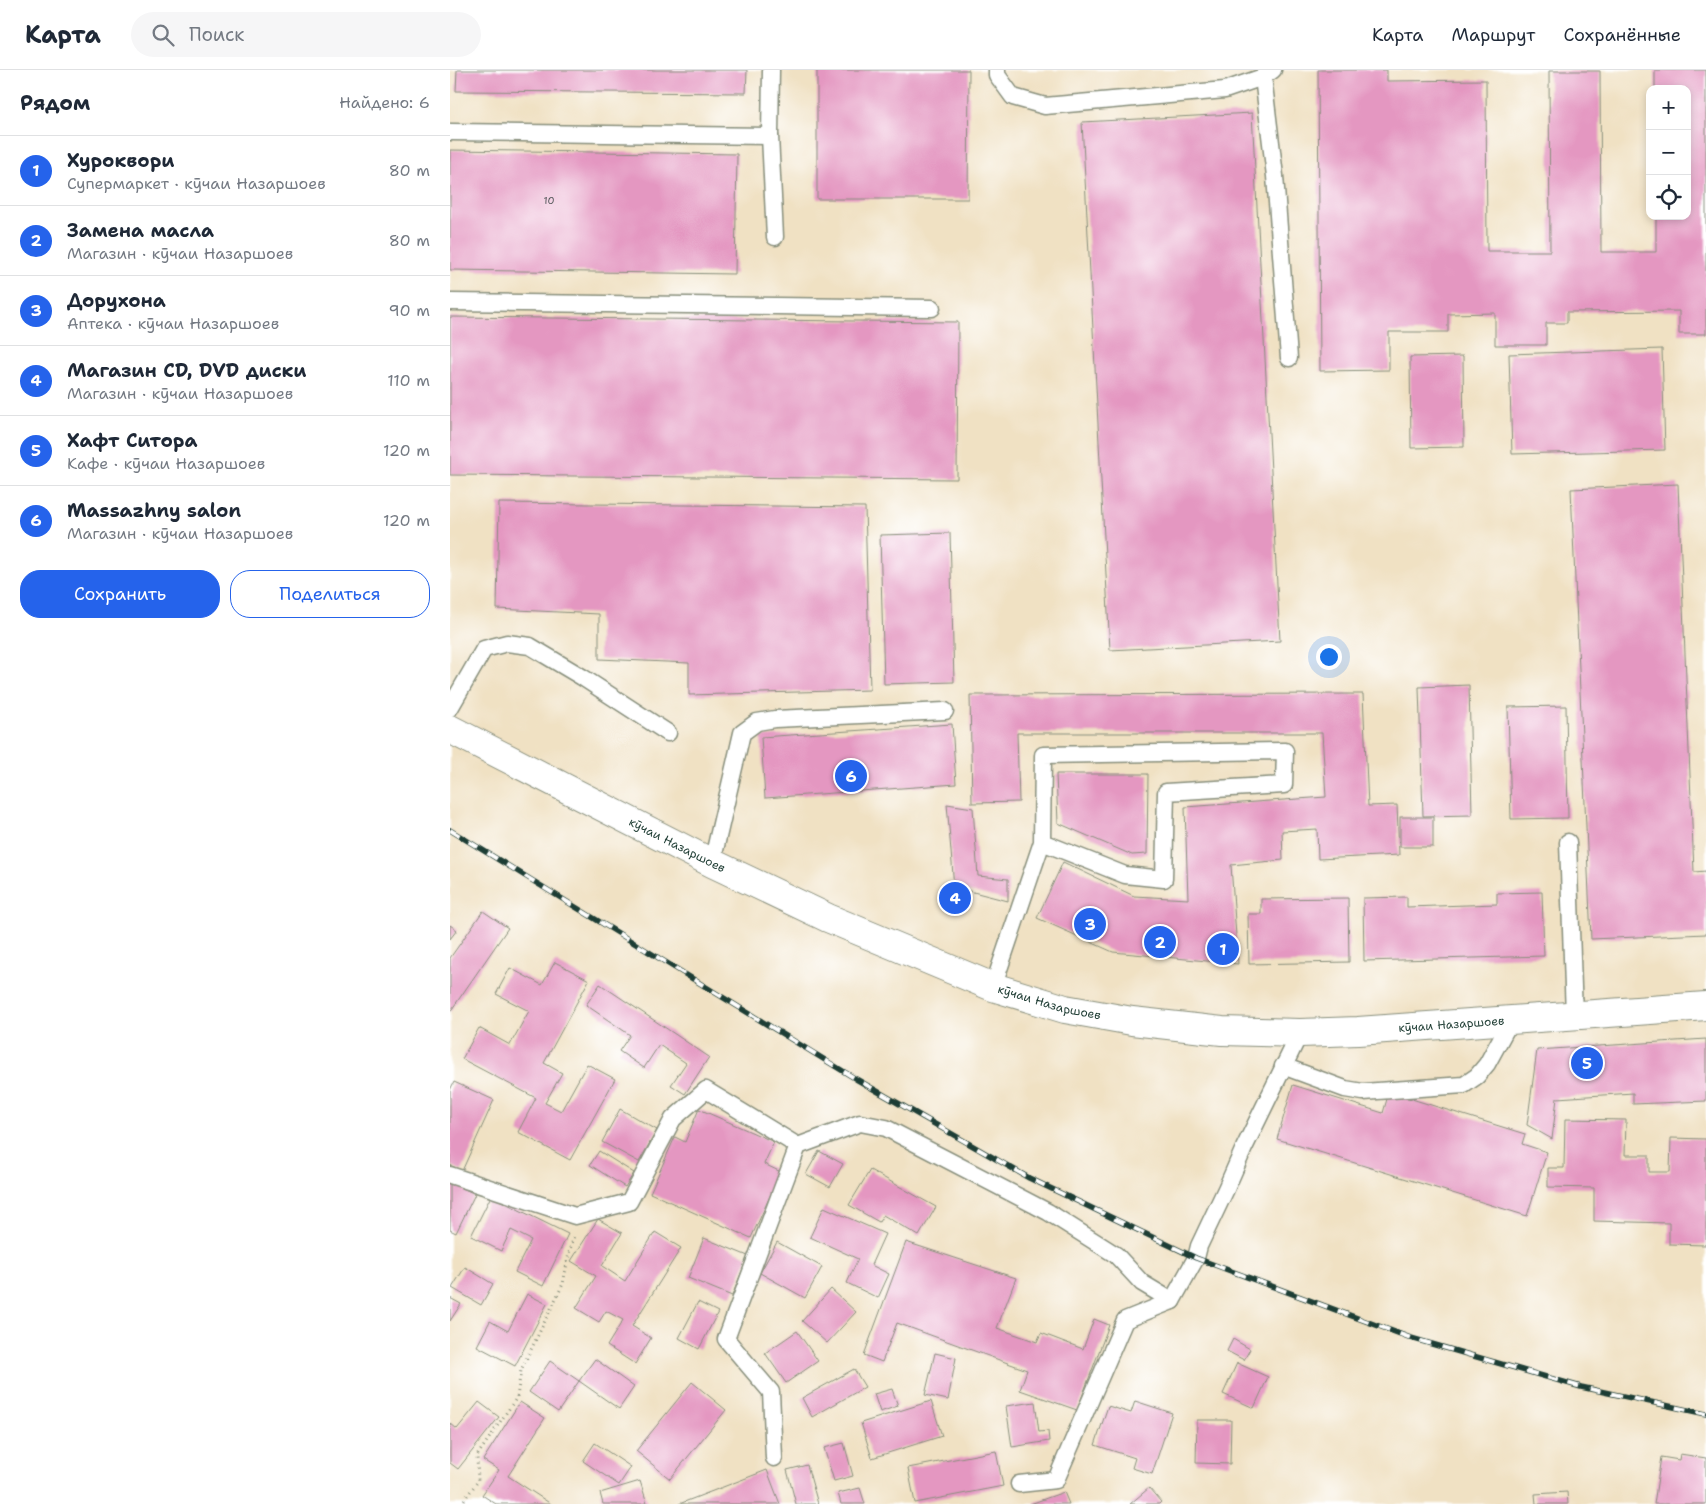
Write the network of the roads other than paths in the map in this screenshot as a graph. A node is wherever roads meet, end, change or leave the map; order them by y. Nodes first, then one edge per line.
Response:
1 (771, 70) edge
2 (997, 70) edge
3 (1268, 73) edge
4 (450, 132) edge
5 (770, 136) junction
6 (775, 237) dead end
7 (450, 302) edge
8 (932, 308) dead end
9 (1289, 358) dead end
10 (450, 708) edge
11 (945, 711) dead end
12 (450, 729) edge
13 (668, 732) dead end
14 (1042, 842) junction
15 (1568, 842) dead end
16 (712, 863) junction
17 (993, 987) junction
18 (1706, 1006) edge
19 (1574, 1016) junction
20 (1511, 1020) junction
21 (1300, 1033) junction
22 (1284, 1066) junction
23 (798, 1146) junction
24 (450, 1175) edge
25 (1172, 1301) junction
26 (774, 1458) dead end
27 (1019, 1484) dead end

1 - 5 lane
2 - 3 lane
3 - 9 lane
4 - 5 lane
5 - 6 lane
7 - 8 lane
10 - 13 lane
11 - 16 lane
12 - 16 street, кӯчаи Назаршоев
14 - 14 lane
14 - 17 lane
15 - 19 lane
16 - 17 street, кӯчаи Назаршоев
17 - 21 street, кӯчаи Назаршоев
18 - 19 street, кӯчаи Назаршоев
19 - 20 street, кӯчаи Назаршоев
20 - 21 street, кӯчаи Назаршоев
20 - 22 lane
21 - 22 lane
22 - 25 lane
23 - 24 lane
23 - 25 lane
23 - 26 lane
25 - 27 lane

